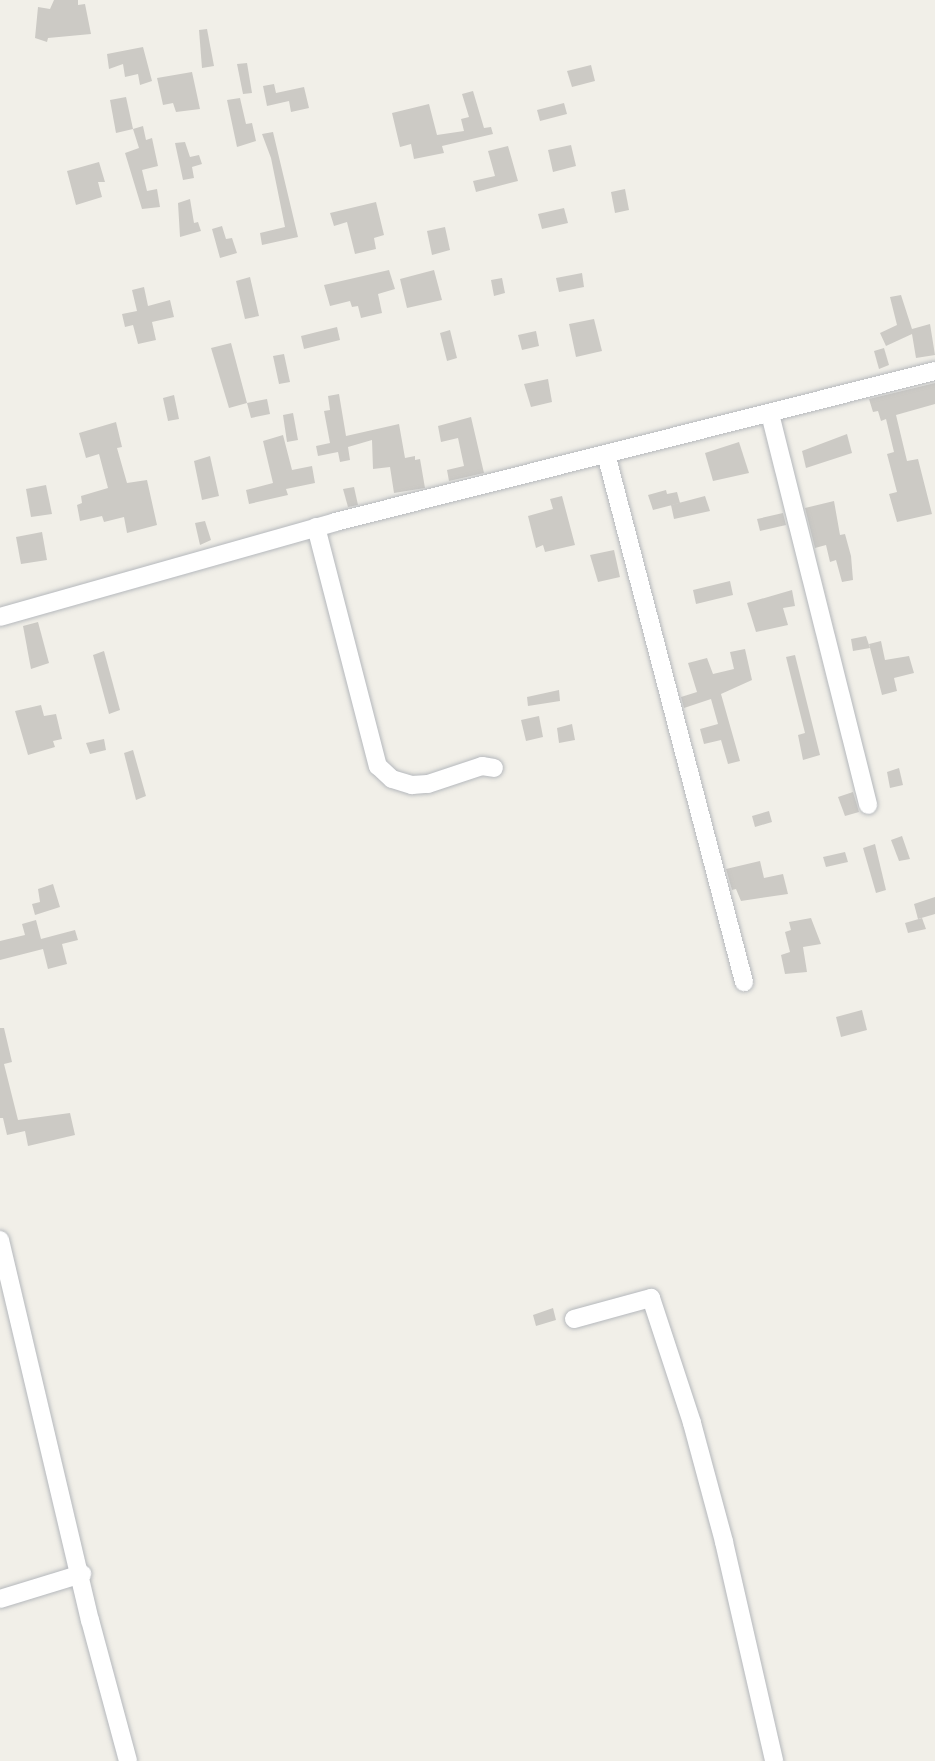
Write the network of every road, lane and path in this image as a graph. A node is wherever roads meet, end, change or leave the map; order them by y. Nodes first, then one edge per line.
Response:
1 (935, 371) edge
2 (770, 414) junction
3 (606, 454) junction
4 (316, 527) junction
5 (0, 617) edge
6 (494, 768) dead end
7 (868, 805) dead end
8 (744, 982) dead end
9 (0, 1240) edge
10 (574, 1319) dead end
11 (81, 1575) junction
12 (0, 1599) edge
13 (128, 1761) edge
14 (774, 1761) edge

1 - 2 street
2 - 3 street
2 - 7 street
3 - 4 street
3 - 8 street
4 - 5 street
4 - 6 street
9 - 11 street
10 - 14 street
11 - 12 street
11 - 13 street

